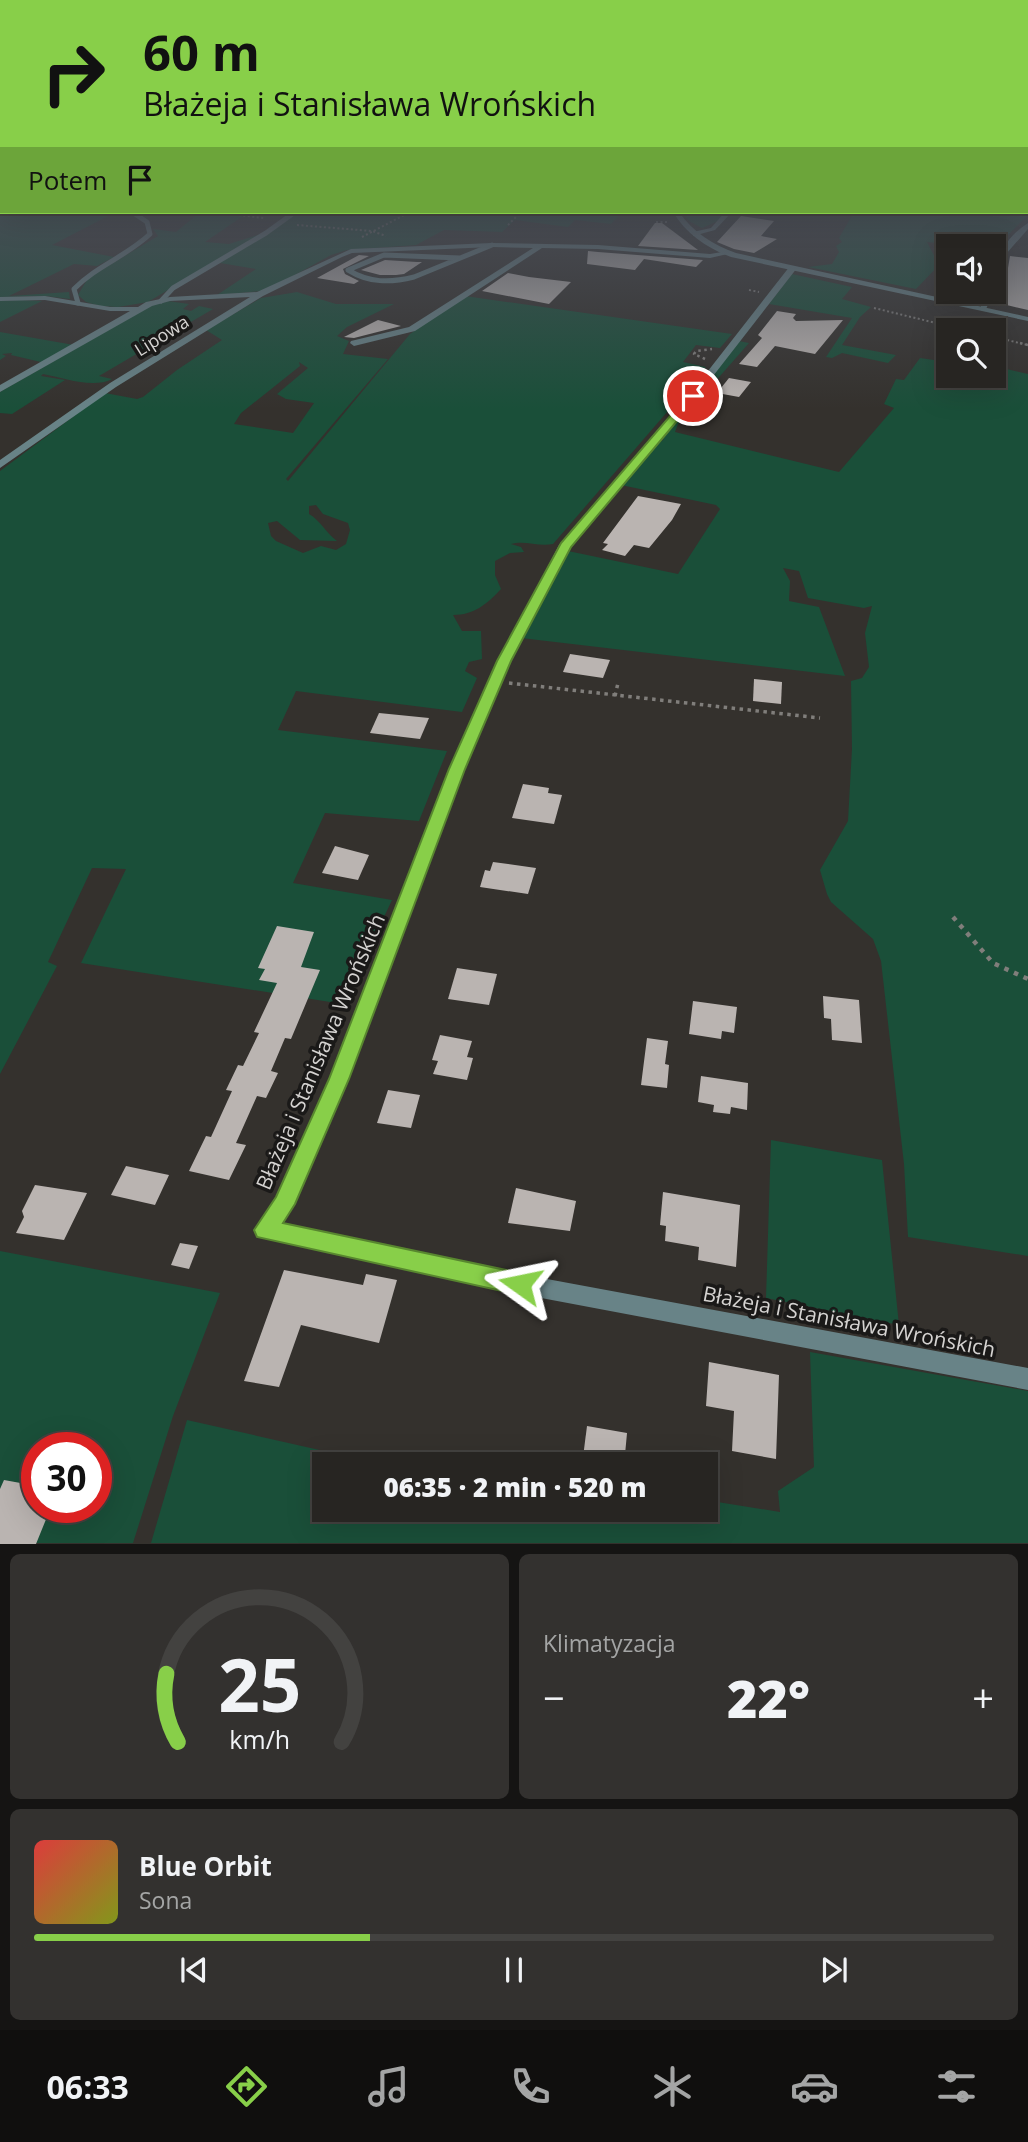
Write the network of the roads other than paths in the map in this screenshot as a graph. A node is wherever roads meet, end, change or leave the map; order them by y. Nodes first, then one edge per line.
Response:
1 (104, 265) edge
2 (211, 265) edge
3 (320, 265) edge
4 (359, 265) edge
5 (443, 265) edge
6 (511, 265) edge
7 (780, 265) edge
8 (793, 268) junction
9 (260, 294) junction
10 (0, 299) edge
11 (160, 300) junction
12 (78, 303) junction
13 (984, 304) edge
14 (983, 307) junction
15 (136, 309) junction
16 (1028, 319) edge
17 (354, 343) dead end
18 (0, 389) edge
19 (0, 465) edge
20 (1028, 1379) edge

1 - 12 lane
2 - 11 lane
3 - 9 street, Lipowa
4 - 5 lane
6 - 17 street
7 - 8 street
8 - 14 street
8 - 20 street, Błażeja i Stanisława Wrońskich
9 - 11 street
9 - 19 street, Lipowa
10 - 12 street
11 - 15 street
12 - 15 street
13 - 14 street
14 - 16 street
15 - 18 street

